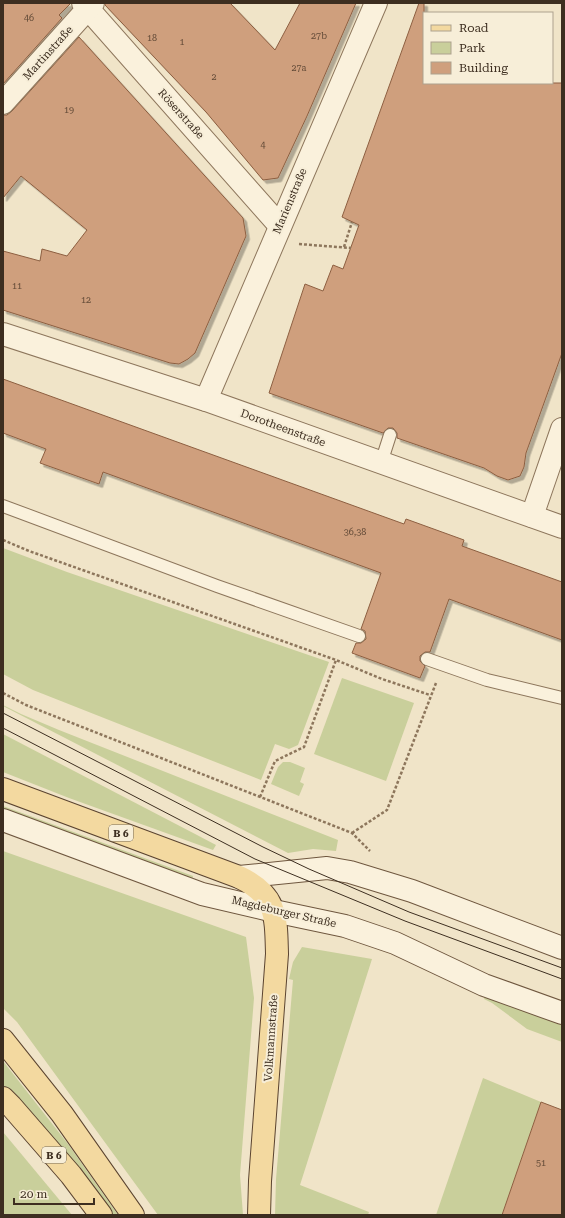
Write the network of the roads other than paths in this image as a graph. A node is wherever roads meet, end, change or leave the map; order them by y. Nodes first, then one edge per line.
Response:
1 (376, 3) edge
2 (88, 5) edge
3 (3, 103) edge
4 (276, 234) junction
5 (3, 334) edge
6 (206, 400) junction
7 (562, 428) edge
8 (390, 435) dead end
9 (380, 463) junction
10 (3, 506) edge
11 (532, 516) junction
12 (562, 527) edge
13 (359, 636) dead end
14 (427, 659) dead end
15 (562, 698) edge
16 (3, 789) edge
17 (3, 820) edge
18 (239, 877) junction
19 (274, 911) junction
20 (562, 948) edge
21 (562, 1013) edge
22 (3, 1040) edge
23 (3, 1098) edge
24 (101, 1215) edge
25 (133, 1215) edge
26 (259, 1215) edge

1 - 4 street, Marienstraße
2 - 3 street, Martinstraße
2 - 4 street, Röserstraße
4 - 6 street, Marienstraße
5 - 6 street, Dorotheenstraße
6 - 9 street, Dorotheenstraße
7 - 11 street
8 - 9 lane
9 - 11 street, Dorotheenstraße
10 - 13 lane
11 - 12 street, Dorotheenstraße
14 - 15 lane
16 - 18 main road, B 6
17 - 19 street, Magdeburger Straße
18 - 19 main road, Volkmannstraße / B 6
18 - 20 street
19 - 21 street, Magdeburger Straße
19 - 26 main road, Volkmannstraße / B 6
22 - 25 main road
23 - 24 main road, B 6

